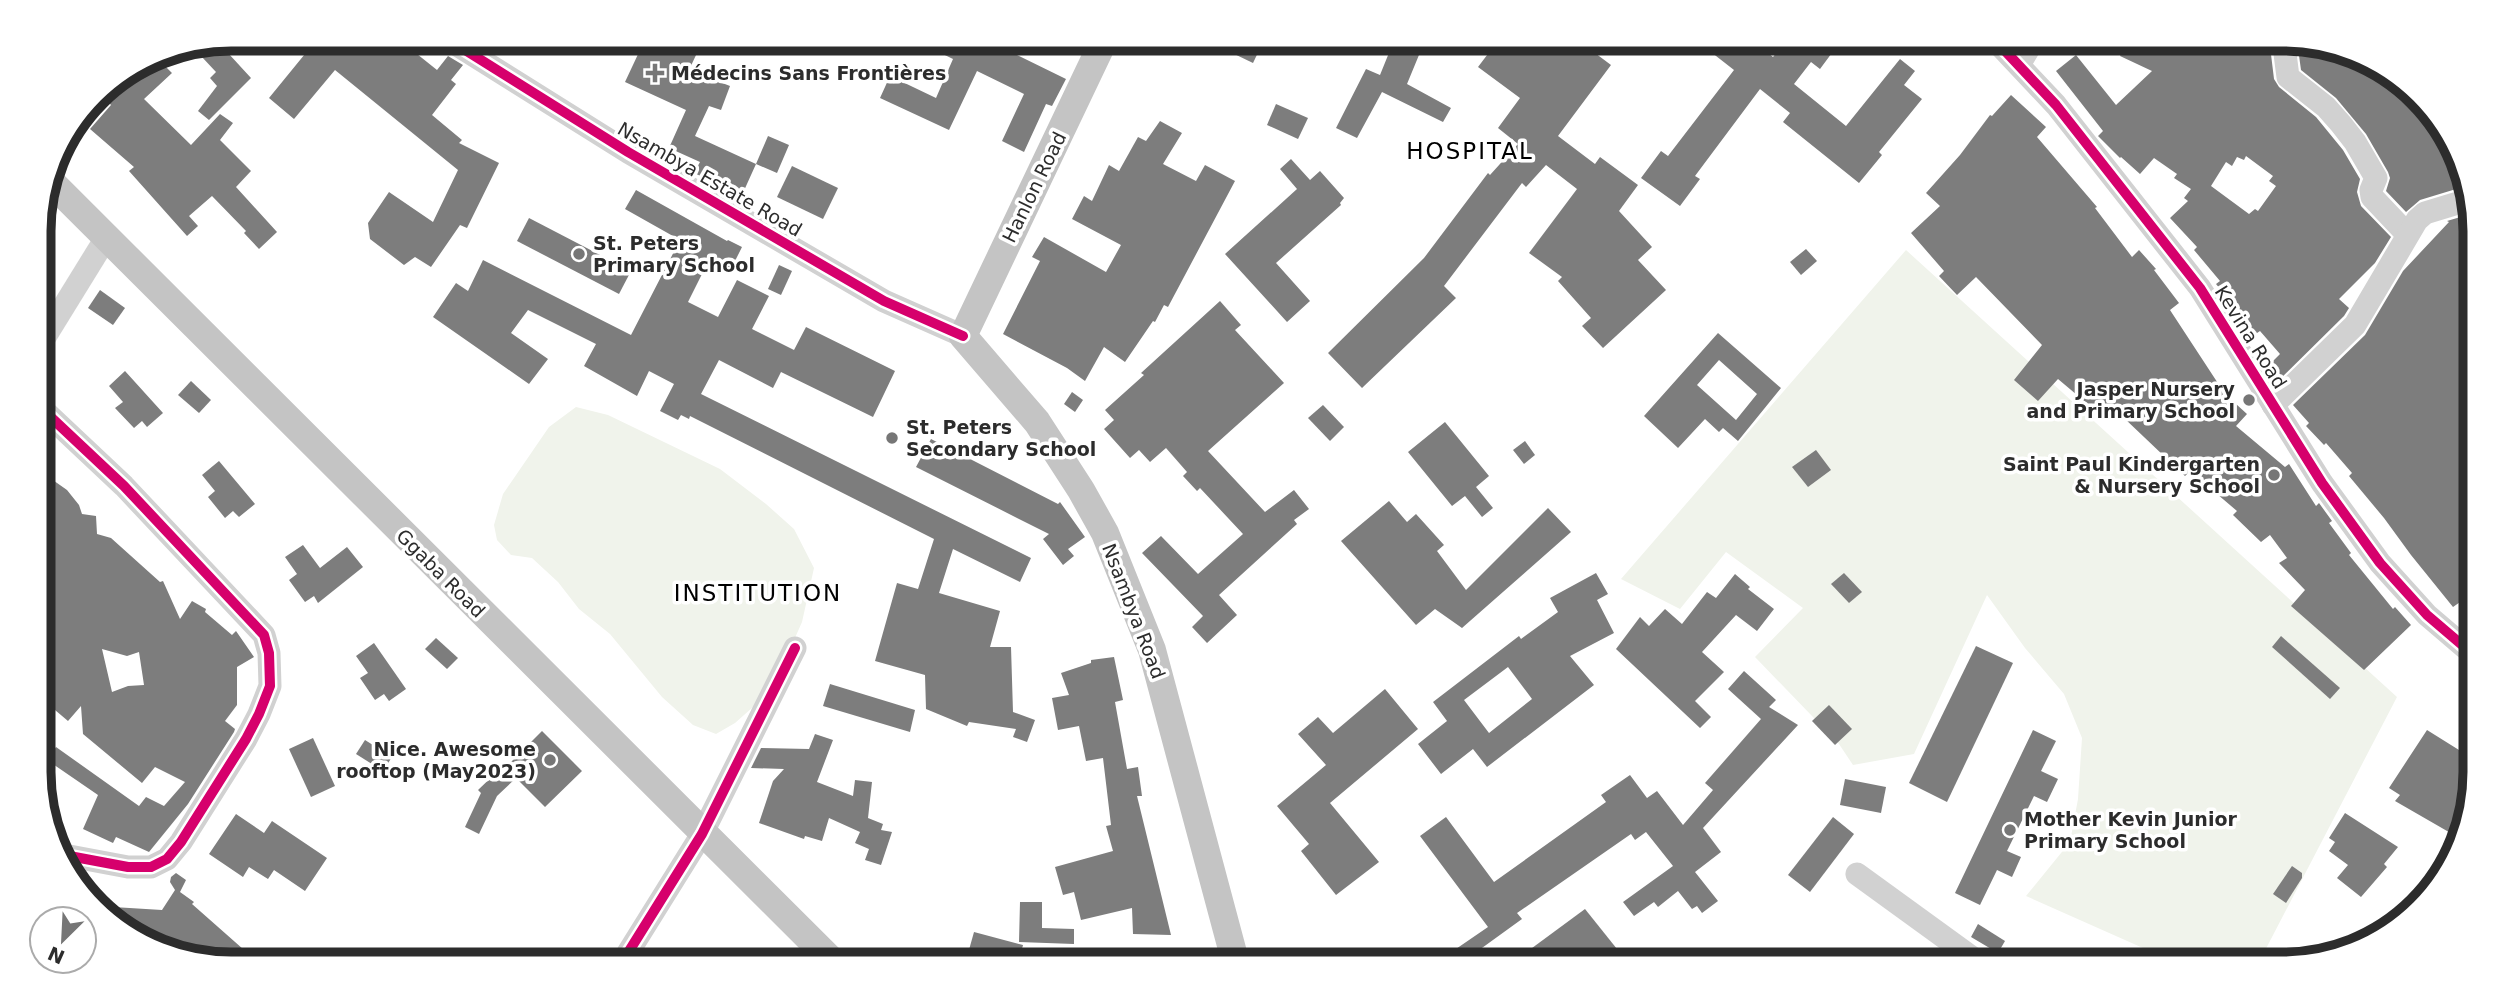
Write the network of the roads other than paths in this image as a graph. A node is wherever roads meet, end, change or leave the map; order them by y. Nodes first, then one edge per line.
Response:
1 (467, 51) edge
2 (1099, 51) edge
3 (2006, 51) edge
4 (2027, 51) edge
5 (2285, 51) edge
6 (2019, 65) junction
7 (56, 187) edge
8 (2461, 202) edge
9 (2407, 234) junction
10 (106, 238) junction
11 (51, 327) edge
12 (963, 336) junction
13 (2273, 405) junction
14 (51, 417) edge
15 (2463, 646) edge
16 (795, 648) dead end
17 (702, 834) junction
18 (72, 856) edge
19 (1857, 874) dead end
20 (628, 952) edge
21 (823, 952) edge
22 (1233, 952) edge
23 (1964, 952) edge

1 - 12 street, Nsambya Estate Road
2 - 12 main road, Hanlon Road
3 - 6 street, Kevina Road
4 - 6 street
5 - 9 street
6 - 13 street, Kevina Road
7 - 10 main road, Ggaba Road
8 - 9 street
9 - 13 street
10 - 11 street
10 - 17 main road, Ggaba Road
12 - 22 main road, Nsambya Road
13 - 15 street, Kevina Road
14 - 18 street
16 - 17 street
17 - 20 street
17 - 21 main road, Ggaba Road
19 - 23 street

